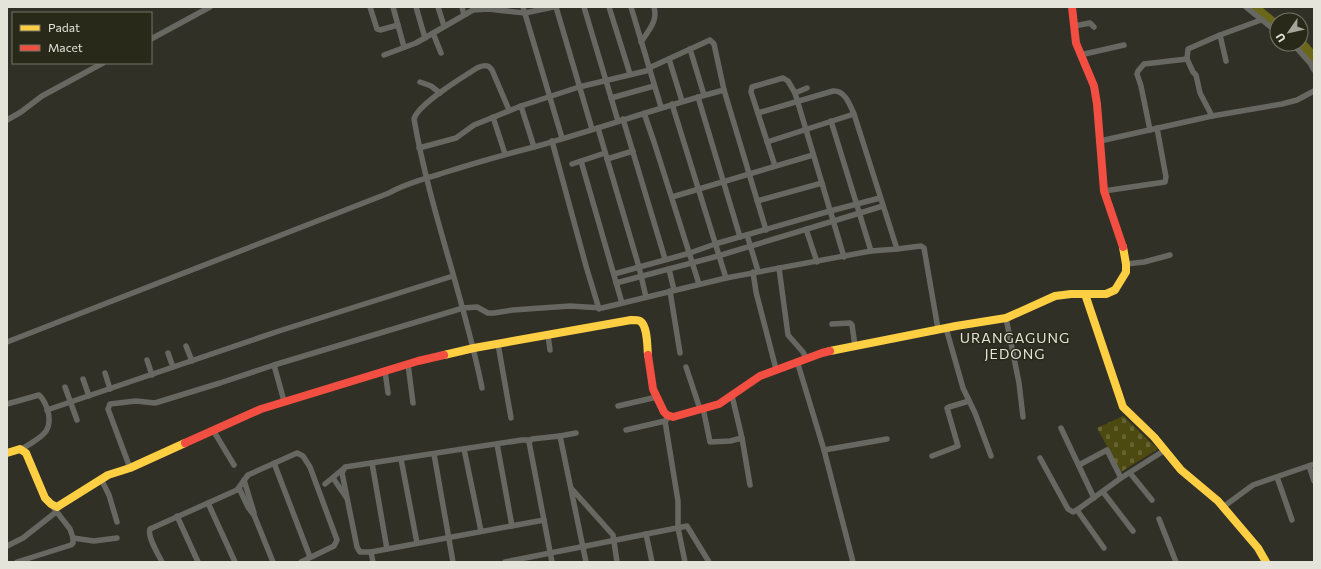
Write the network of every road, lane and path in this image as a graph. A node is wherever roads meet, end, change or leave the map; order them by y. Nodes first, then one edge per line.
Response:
1 (210, 7) edge
2 (370, 7) edge
3 (393, 7) edge
4 (416, 7) edge
5 (438, 7) edge
6 (462, 7) edge
7 (552, 7) edge
8 (556, 7) edge
9 (584, 7) edge
10 (609, 7) edge
11 (631, 7) edge
12 (654, 7) edge
13 (1072, 7) edge
14 (1246, 7) edge
15 (492, 8) edge
16 (524, 10) edge
17 (464, 15) junction
18 (1261, 20) junction
19 (398, 25) junction
20 (444, 26) junction
21 (1074, 26) junction
22 (1269, 26) edge
23 (1094, 27) dead end
24 (433, 33) junction
25 (1220, 35) junction
26 (152, 38) edge
27 (425, 38) junction
28 (641, 42) junction
29 (1124, 45) dead end
30 (404, 47) junction
31 (690, 49) junction
32 (1300, 52) edge
33 (441, 53) dead end
34 (384, 55) dead end
35 (1080, 55) junction
36 (1187, 58) junction
37 (669, 59) junction
38 (1226, 61) dead end
39 (101, 64) edge
40 (649, 69) junction
41 (1314, 70) edge
42 (630, 74) junction
43 (606, 80) junction
44 (420, 82) dead end
45 (654, 86) junction
46 (579, 87) junction
47 (807, 88) dead end
48 (724, 90) junction
49 (1314, 91) edge
50 (440, 93) junction
51 (795, 93) junction
52 (550, 96) junction
53 (701, 96) junction
54 (611, 98) junction
55 (682, 101) junction
56 (798, 101) junction
57 (672, 104) junction
58 (521, 106) junction
59 (661, 108) junction
60 (509, 110) junction
61 (644, 113) junction
62 (758, 113) junction
63 (854, 114) junction
64 (1212, 116) junction
65 (493, 117) junction
66 (7, 120) edge
67 (621, 120) junction
68 (831, 121) junction
69 (805, 128) junction
70 (1157, 128) junction
71 (595, 129) junction
72 (1150, 130) junction
73 (562, 138) junction
74 (552, 141) junction
75 (1100, 141) junction
76 (767, 142) junction
77 (534, 147) junction
78 (419, 148) junction
79 (633, 151) junction
80 (505, 154) junction
81 (813, 155) junction
82 (606, 156) junction
83 (581, 161) junction
84 (572, 164) dead end
85 (775, 166) junction
86 (749, 174) junction
87 (426, 178) junction
88 (724, 182) junction
89 (822, 183) junction
90 (697, 189) junction
91 (394, 190) junction
92 (1104, 191) junction
93 (672, 197) junction
94 (880, 198) junction
95 (757, 201) junction
96 (856, 205) junction
97 (883, 206) junction
98 (830, 211) junction
99 (859, 213) junction
100 (833, 221) junction
101 (806, 229) junction
102 (766, 230) junction
103 (747, 235) junction
104 (740, 237) junction
105 (715, 244) junction
106 (751, 246) junction
107 (898, 250) junction
108 (871, 251) junction
109 (690, 253) junction
110 (1170, 255) dead end
111 (718, 256) junction
112 (844, 257) junction
113 (665, 259) junction
114 (817, 262) junction
115 (693, 263) junction
116 (1126, 264) junction
117 (639, 267) junction
118 (779, 268) junction
119 (669, 269) junction
120 (756, 272) junction
121 (614, 274) junction
122 (453, 276) junction
123 (641, 277) junction
124 (726, 278) junction
125 (616, 283) junction
126 (699, 284) junction
127 (672, 290) junction
128 (1085, 294) junction
129 (646, 297) junction
130 (622, 303) junction
131 (462, 308) junction
132 (599, 309) junction
133 (1006, 318) junction
134 (832, 324) dead end
135 (942, 328) junction
136 (548, 335) junction
137 (7, 338) edge
138 (7, 342) edge
139 (498, 344) junction
140 (186, 346) dead end
141 (855, 346) junction
142 (474, 348) junction
143 (550, 350) dead end
144 (168, 353) dead end
145 (680, 353) dead end
146 (806, 358) junction
147 (146, 360) dead end
148 (192, 361) junction
149 (797, 361) junction
150 (408, 364) junction
151 (274, 365) junction
152 (173, 367) junction
153 (686, 367) dead end
154 (776, 369) junction
155 (385, 371) junction
156 (105, 373) dead end
157 (152, 375) junction
158 (83, 380) dead end
159 (65, 387) dead end
160 (482, 388) dead end
161 (110, 389) junction
162 (388, 393) dead end
163 (89, 396) junction
164 (732, 396) junction
165 (657, 397) junction
166 (284, 401) junction
167 (969, 401) junction
168 (71, 403) junction
169 (412, 403) dead end
170 (7, 404) edge
171 (618, 406) dead end
172 (701, 409) junction
173 (47, 410) junction
174 (1023, 417) dead end
175 (511, 418) dead end
176 (667, 419) junction
177 (77, 420) dead end
178 (1061, 428) dead end
179 (213, 430) junction
180 (626, 430) dead end
181 (576, 433) dead end
182 (560, 436) junction
183 (742, 438) junction
184 (887, 438) dead end
185 (529, 440) junction
186 (497, 444) junction
187 (22, 449) junction
188 (464, 449) junction
189 (824, 450) junction
190 (1165, 450) junction
191 (7, 453) edge
192 (434, 454) junction
193 (932, 456) dead end
194 (991, 456) dead end
195 (1040, 458) dead end
196 (401, 459) junction
197 (274, 463) junction
198 (372, 463) junction
199 (234, 465) dead end
200 (1311, 465) edge
201 (1079, 466) junction
202 (130, 468) junction
203 (343, 469) junction
204 (1130, 473) junction
205 (1277, 477) junction
206 (333, 478) junction
207 (1121, 478) junction
208 (101, 479) junction
209 (244, 480) junction
210 (1314, 481) edge
211 (325, 484) dead end
212 (750, 484) dead end
213 (239, 488) junction
214 (571, 488) junction
215 (1103, 492) junction
216 (1094, 498) junction
217 (347, 499) junction
218 (1152, 500) dead end
219 (208, 504) junction
220 (1223, 507) junction
221 (54, 510) junction
222 (1077, 510) junction
223 (254, 515) junction
224 (177, 516) junction
225 (1159, 519) dead end
226 (544, 520) junction
227 (1292, 520) dead end
228 (117, 522) dead end
229 (512, 526) junction
230 (678, 528) junction
231 (481, 531) junction
232 (1133, 531) dead end
233 (646, 534) junction
234 (449, 537) junction
235 (73, 538) junction
236 (117, 538) dead end
237 (614, 540) junction
238 (417, 543) junction
239 (7, 546) edge
240 (583, 546) junction
241 (1104, 548) dead end
242 (387, 549) junction
243 (371, 552) junction
244 (550, 552) junction
245 (310, 558) junction
246 (17, 562) edge
247 (162, 562) edge
248 (198, 562) edge
249 (235, 562) edge
250 (273, 562) edge
251 (301, 562) edge
252 (373, 562) edge
253 (453, 562) edge
254 (505, 562) edge
255 (552, 562) edge
256 (586, 562) edge
257 (617, 562) edge
258 (652, 562) edge
259 (685, 562) edge
260 (709, 562) edge
261 (853, 562) edge
262 (1176, 562) edge
263 (1266, 562) edge

1 - 26 street
2 - 19 street
3 - 19 street
4 - 27 street
5 - 20 street
6 - 17 street
7 - 16 street
8 - 46 street
9 - 43 street
10 - 42 street
11 - 28 street
12 - 28 street
13 - 21 street
14 - 18 street
15 - 16 street
15 - 17 street
16 - 52 street
17 - 20 street
18 - 22 street
18 - 25 street
19 - 30 street
20 - 24 street
21 - 23 street
21 - 35 street
24 - 27 street
24 - 33 street
25 - 36 street
25 - 38 street
27 - 30 street
28 - 40 street
29 - 35 street
30 - 34 street
31 - 37 street
31 - 48 street
31 - 53 street
32 - 41 street
35 - 75 street
36 - 64 street
36 - 72 street
37 - 40 street
37 - 55 street
39 - 66 street
40 - 42 street
40 - 45 street
42 - 43 street
43 - 46 street
43 - 54 street
44 - 50 street
45 - 54 street
45 - 59 street
46 - 52 street
46 - 71 street
47 - 51 street
48 - 53 street
48 - 86 street
49 - 64 street
50 - 60 street
50 - 78 street
51 - 56 street
51 - 62 street
52 - 58 street
52 - 73 street
53 - 55 street
53 - 88 street
54 - 67 street
55 - 57 street
56 - 62 street
56 - 63 street
56 - 69 street
57 - 59 street
57 - 90 street
58 - 60 street
58 - 77 street
59 - 61 street
60 - 65 street
61 - 67 street
61 - 93 street
62 - 76 street
63 - 68 street
63 - 94 street
64 - 70 street
65 - 78 street
65 - 80 street
67 - 71 street
67 - 79 street
68 - 69 street
68 - 96 street
69 - 76 street
69 - 81 street
70 - 72 street
70 - 92 street
71 - 73 street
71 - 82 street
72 - 75 street
73 - 74 street
74 - 77 street
74 - 132 street
75 - 92 street
76 - 85 street
77 - 80 street
78 - 87 street
79 - 82 street
79 - 113 street
80 - 87 street
81 - 85 street
81 - 89 street
82 - 83 street
82 - 117 street
83 - 84 street
83 - 121 street
85 - 86 street
86 - 88 street
86 - 95 street
87 - 91 street
87 - 122 street
88 - 90 street
88 - 104 street
89 - 95 street
89 - 98 street
90 - 93 street
90 - 105 street
91 - 137 street
91 - 138 street
92 - 116 street
93 - 109 street
94 - 96 street
94 - 97 street
95 - 102 street
96 - 98 street
96 - 99 street
97 - 99 street
97 - 107 street
98 - 100 street
98 - 102 street
99 - 100 street
99 - 108 street
100 - 101 street
100 - 112 street
101 - 106 street
101 - 114 street
102 - 103 street
103 - 104 street
103 - 106 street
104 - 105 street
105 - 109 street
105 - 111 street
106 - 111 street
106 - 120 street
107 - 108 street
107 - 135 street
108 - 112 street
109 - 113 street
109 - 115 street
110 - 116 street
111 - 115 street
111 - 124 street
112 - 114 street
113 - 117 street
114 - 118 street
115 - 119 street
115 - 126 street
116 - 128 street
117 - 121 street
117 - 123 street
118 - 120 street
118 - 146 street
119 - 123 street
119 - 127 street
120 - 124 street
120 - 154 street
121 - 125 street
122 - 131 street
122 - 148 street
123 - 125 street
123 - 129 street
124 - 126 street
125 - 130 street
126 - 127 street
127 - 129 street
127 - 145 street
128 - 133 street
128 - 190 street
129 - 130 street
130 - 132 street
131 - 132 street
131 - 142 street
131 - 151 street
133 - 135 street
133 - 174 street
134 - 141 street
135 - 141 street
135 - 167 street
136 - 139 street
136 - 143 street
136 - 165 street
139 - 142 street
139 - 175 street
140 - 148 street
141 - 146 street
142 - 150 street
142 - 160 street
144 - 152 street
146 - 149 street
147 - 157 street
148 - 152 street
149 - 154 street
149 - 189 street
150 - 155 street
150 - 169 street
151 - 166 street
151 - 202 street
152 - 157 street
153 - 172 street
154 - 164 street
155 - 162 street
155 - 166 street
156 - 161 street
157 - 161 street
158 - 163 street
159 - 168 street
161 - 163 street
163 - 168 street
164 - 172 street
164 - 183 street
165 - 171 street
165 - 176 street
166 - 179 street
167 - 193 street
167 - 194 street
168 - 173 street
168 - 177 street
170 - 173 street
172 - 176 street
172 - 183 street
173 - 187 street
176 - 180 street
176 - 230 street
178 - 201 street
179 - 199 street
179 - 202 street
181 - 182 street
182 - 185 street
182 - 214 street
183 - 212 street
184 - 189 street
185 - 186 street
185 - 226 street
186 - 188 street
186 - 229 street
187 - 191 street
187 - 221 street
188 - 192 street
188 - 231 street
189 - 261 street
190 - 204 street
190 - 220 street
192 - 196 street
192 - 234 street
195 - 222 street
196 - 198 street
196 - 238 street
197 - 209 street
197 - 245 street
197 - 245 street
198 - 203 street
198 - 242 street
200 - 205 street
200 - 210 street
201 - 207 street
201 - 216 street
202 - 208 street
203 - 206 street
203 - 217 street
204 - 207 street
204 - 218 street
205 - 220 street
205 - 227 street
206 - 211 street
206 - 217 street
207 - 215 street
208 - 221 street
208 - 228 street
209 - 213 street
209 - 223 street
213 - 219 street
213 - 223 street
214 - 237 street
214 - 240 street
215 - 216 street
215 - 232 street
216 - 222 street
217 - 243 street
219 - 224 street
219 - 249 street
220 - 263 street
221 - 235 street
221 - 239 street
222 - 241 street
223 - 250 street
224 - 247 street
224 - 248 street
225 - 262 street
226 - 229 street
226 - 244 street
229 - 231 street
230 - 233 street
230 - 259 street
230 - 260 street
231 - 234 street
233 - 237 street
233 - 258 street
234 - 238 street
234 - 253 street
235 - 236 street
235 - 246 street
237 - 240 street
237 - 257 street
238 - 242 street
240 - 244 street
240 - 256 street
242 - 243 street
243 - 252 street
244 - 254 street
244 - 255 street
245 - 251 street

